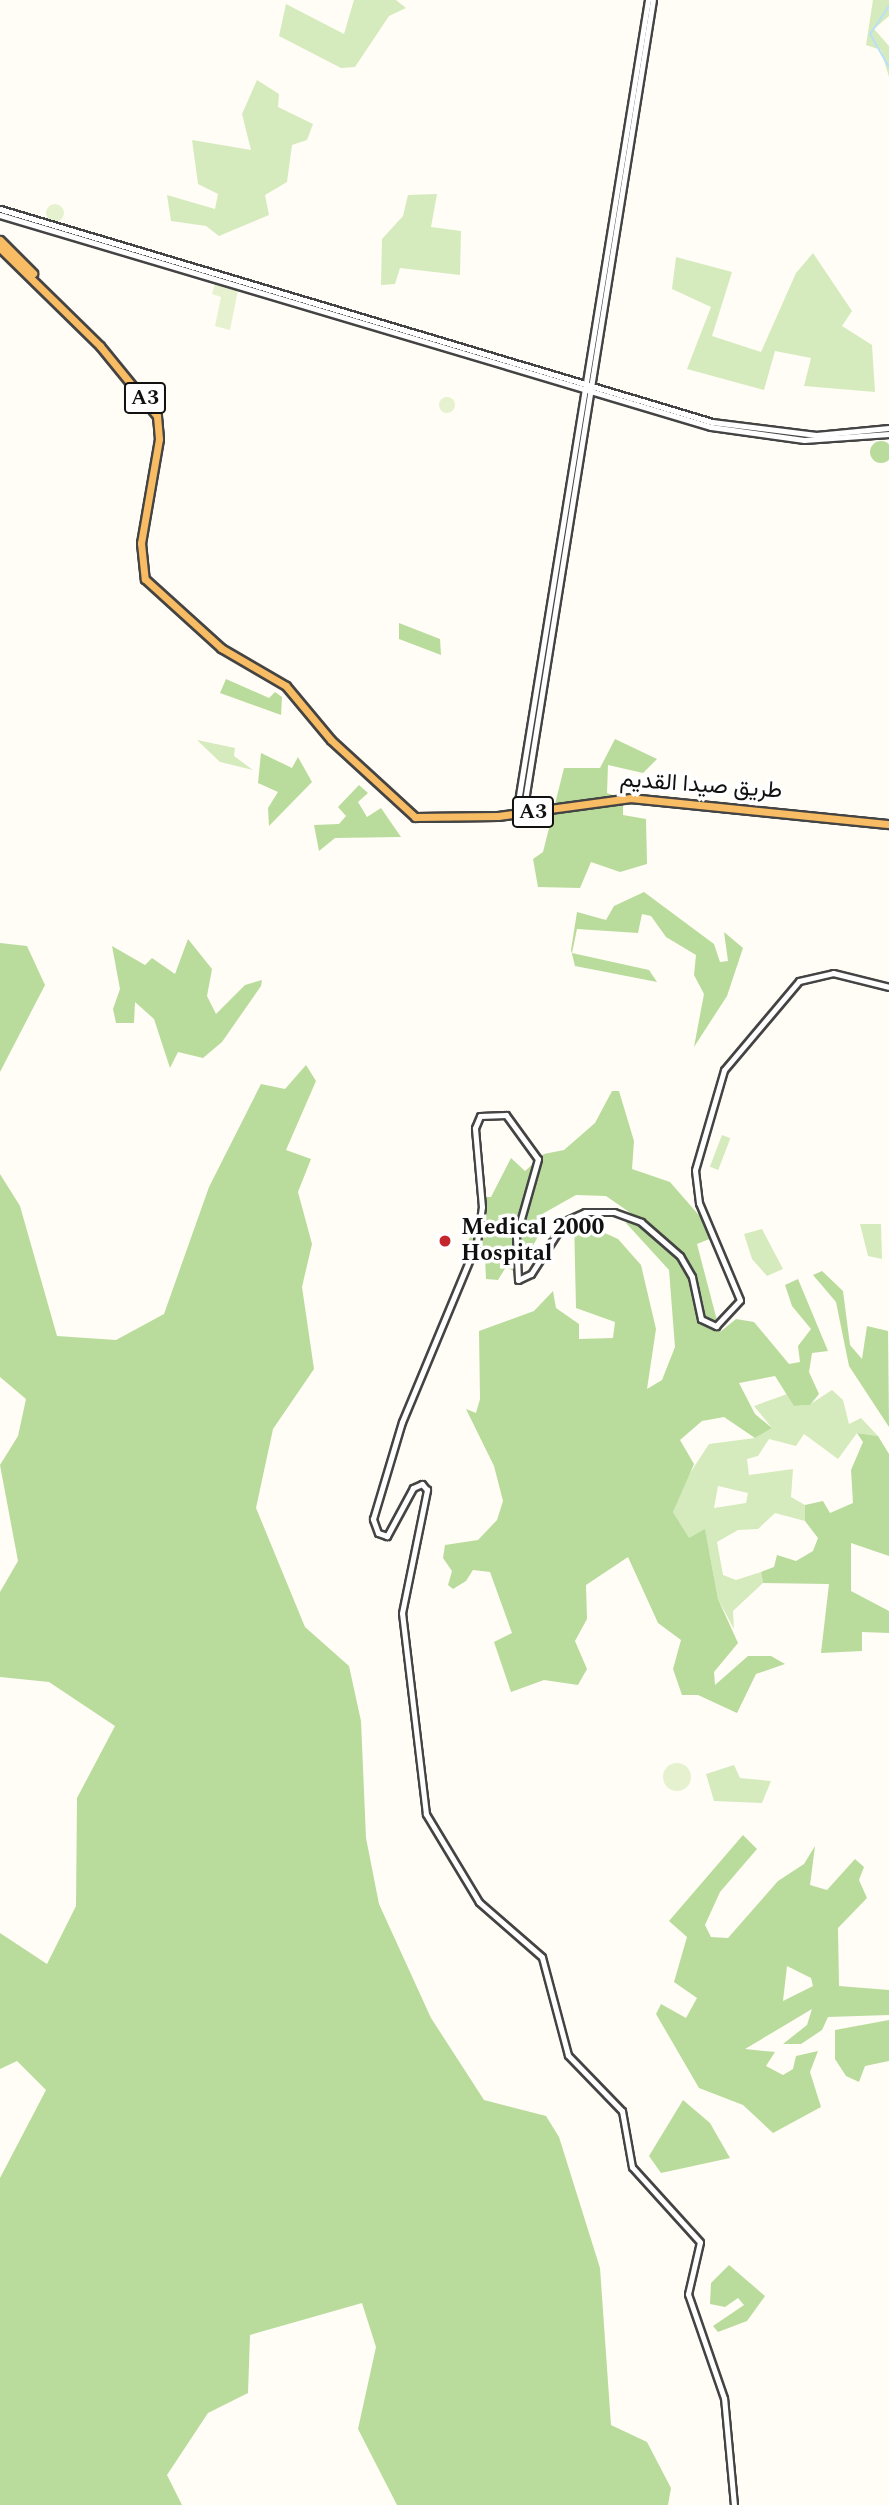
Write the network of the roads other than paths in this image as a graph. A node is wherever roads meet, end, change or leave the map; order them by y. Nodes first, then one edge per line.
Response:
1 (651, 0) edge
2 (0, 209) edge
3 (0, 215) edge
4 (0, 240) edge
5 (0, 248) edge
6 (63, 308) junction
7 (589, 388) junction
8 (889, 428) edge
9 (889, 433) edge
10 (520, 813) junction
11 (889, 824) edge
12 (889, 987) edge
13 (734, 2505) edge

1 - 7 street
2 - 7 street
3 - 7 street
4 - 6 highway, A3
5 - 6 highway, A3
6 - 10 highway, طريق صيدا القديم / A3
7 - 8 street
7 - 9 street
7 - 10 street
10 - 11 highway, طريق صيدا القديم / A3
12 - 13 street

